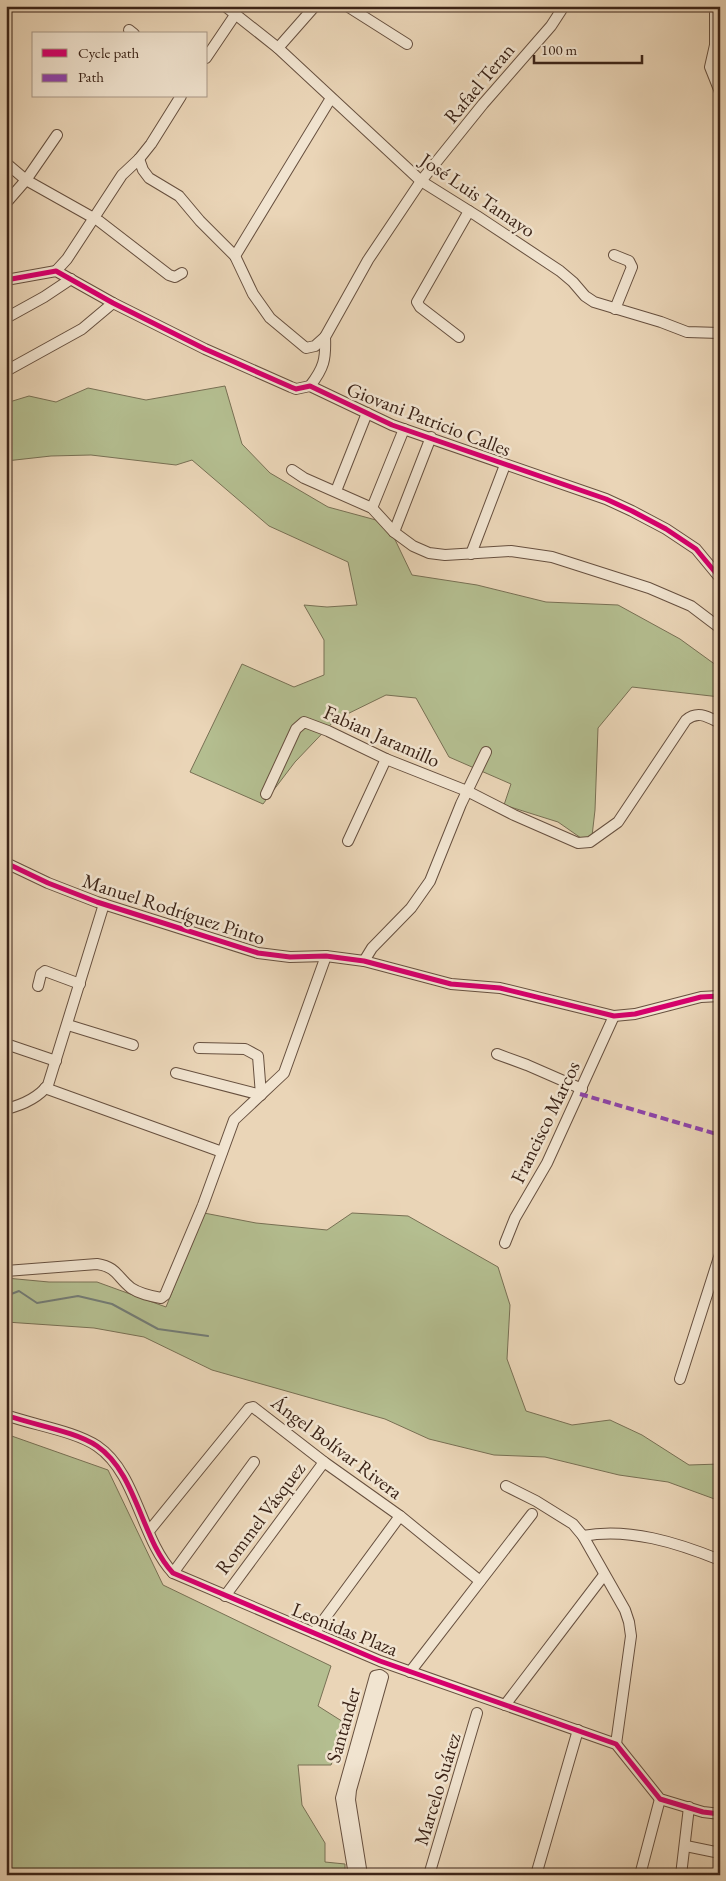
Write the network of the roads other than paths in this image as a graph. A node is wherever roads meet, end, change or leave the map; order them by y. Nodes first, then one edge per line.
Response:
1 (225, 6) edge
2 (315, 6) edge
3 (347, 6) edge
4 (564, 6) edge
5 (715, 6) edge
6 (235, 14) junction
7 (407, 44) dead end
8 (278, 48) junction
9 (208, 55) edge
10 (720, 92) edge
11 (180, 98) edge
12 (331, 98) junction
13 (57, 135) dead end
14 (139, 159) junction
15 (6, 163) edge
16 (26, 180) junction
17 (421, 181) junction
18 (6, 203) edge
19 (469, 211) junction
20 (94, 220) junction
21 (614, 255) dead end
22 (235, 256) junction
23 (56, 271) junction
24 (182, 273) dead end
25 (71, 279) junction
26 (6, 280) edge
27 (113, 303) junction
28 (615, 309) junction
29 (6, 318) edge
30 (720, 333) edge
31 (459, 336) dead end
32 (326, 337) junction
33 (306, 348) junction
34 (325, 359) junction
35 (6, 371) edge
36 (310, 386) junction
37 (366, 413) junction
38 (404, 429) junction
39 (431, 437) junction
40 (505, 466) junction
41 (292, 470) dead end
42 (336, 491) junction
43 (372, 508) junction
44 (394, 532) junction
45 (471, 554) junction
46 (720, 578) edge
47 (720, 628) edge
48 (720, 723) edge
49 (486, 752) dead end
50 (386, 758) junction
51 (467, 791) junction
52 (266, 794) dead end
53 (348, 841) dead end
54 (6, 863) edge
55 (104, 904) junction
56 (326, 956) junction
57 (364, 961) junction
58 (80, 984) junction
59 (38, 986) dead end
60 (720, 996) edge
61 (614, 1016) junction
62 (68, 1025) junction
63 (6, 1044) edge
64 (133, 1045) dead end
65 (199, 1048) dead end
66 (497, 1054) dead end
67 (56, 1061) junction
68 (176, 1073) dead end
69 (45, 1088) junction
70 (582, 1089) junction
71 (261, 1095) junction
72 (6, 1109) edge
73 (222, 1152) junction
74 (505, 1243) dead end
75 (720, 1254) edge
76 (6, 1271) edge
77 (680, 1379) dead end
78 (6, 1415) edge
79 (254, 1462) dead end
80 (324, 1462) junction
81 (506, 1486) dead end
82 (532, 1514) dead end
83 (400, 1516) junction
84 (150, 1531) junction
85 (583, 1536) junction
86 (720, 1560) edge
87 (173, 1574) junction
88 (604, 1575) junction
89 (480, 1581) junction
90 (225, 1596) junction
91 (314, 1633) junction
92 (410, 1672) junction
93 (505, 1705) junction
94 (477, 1713) dead end
95 (578, 1730) junction
96 (616, 1744) junction
97 (660, 1799) junction
98 (689, 1807) junction
99 (720, 1814) edge
100 (686, 1846) junction
101 (720, 1854) edge
102 (354, 1875) edge
103 (362, 1875) edge
104 (429, 1875) edge
105 (536, 1875) edge
106 (640, 1875) edge
107 (681, 1875) edge

1 - 6 street, José Luis Tamayo
2 - 8 street
3 - 7 street
4 - 17 street, Rafael Teran
5 - 10 street
6 - 8 street, José Luis Tamayo
6 - 9 street
8 - 12 street, José Luis Tamayo
11 - 14 street
12 - 17 street, José Luis Tamayo
12 - 22 street
13 - 16 street
14 - 20 street
14 - 22 street
15 - 16 street
16 - 18 street
16 - 20 street
17 - 19 street, José Luis Tamayo
17 - 32 street, Rafael Teran
19 - 28 street, José Luis Tamayo
19 - 31 street
20 - 23 street
20 - 24 street
21 - 28 street
22 - 33 street
23 - 25 street, Giovani Patricio Calles
23 - 26 street
25 - 27 street, Giovani Patricio Calles
25 - 29 street
27 - 35 street
27 - 36 street, Giovani Patricio Calles
28 - 30 street, José Luis Tamayo
32 - 33 street
32 - 34 street
33 - 34 street
34 - 36 street
36 - 37 street, Giovani Patricio Calles
37 - 38 street, Giovani Patricio Calles
37 - 42 street
38 - 39 street, Giovani Patricio Calles
38 - 43 street
39 - 40 street, Giovani Patricio Calles
39 - 44 street
40 - 45 street
40 - 46 street, Giovani Patricio Calles
41 - 42 street
42 - 43 street
43 - 44 street
44 - 45 street
45 - 47 street
48 - 51 street, Fabian Jaramillo
49 - 51 street
50 - 51 street, Fabian Jaramillo
50 - 52 street, Fabian Jaramillo
50 - 53 street
51 - 57 street
54 - 55 street, Manuel Rodríguez Pinto
55 - 56 street, Manuel Rodríguez Pinto
55 - 58 street
56 - 57 street, Manuel Rodríguez Pinto
56 - 71 street
57 - 61 street, Manuel Rodríguez Pinto
58 - 59 street
58 - 62 street
60 - 61 street, Manuel Rodríguez Pinto
61 - 70 street, Francisco Marcos
62 - 64 street
62 - 67 street
63 - 67 street
65 - 71 street
66 - 70 street
67 - 69 street
68 - 71 street
69 - 72 street
69 - 73 street
70 - 74 street, Francisco Marcos
71 - 73 street
73 - 76 street
75 - 77 street
78 - 84 street
79 - 87 street
80 - 83 street, Ángel Bolívar Rivera
80 - 84 street, Ángel Bolívar Rivera
80 - 90 street, Rommel Vásquez
81 - 85 street
82 - 89 street
83 - 89 street, Ángel Bolívar Rivera
83 - 91 street
84 - 87 street
85 - 86 street
85 - 88 street
87 - 90 street, Leonidas Plaza
88 - 93 street
88 - 96 street
89 - 92 street
90 - 91 street, Leonidas Plaza
91 - 92 street, Leonidas Plaza
92 - 93 street, Leonidas Plaza
93 - 95 street, Leonidas Plaza
94 - 104 street, Marcelo Suárez
95 - 96 street, Leonidas Plaza
95 - 105 street
96 - 97 street
97 - 98 street
97 - 106 street
98 - 99 street
98 - 100 street
100 - 101 street
100 - 107 street
102 - 103 street, Santander

